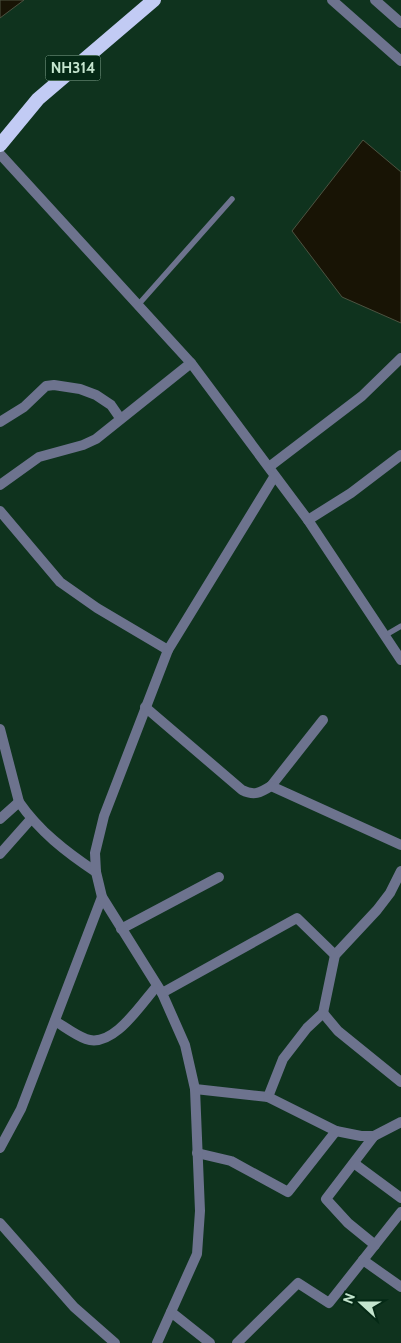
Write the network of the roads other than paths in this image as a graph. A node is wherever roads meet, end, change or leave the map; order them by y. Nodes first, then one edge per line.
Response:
1 (154, 0) edge
2 (332, 0) edge
3 (375, 0) edge
4 (401, 23) edge
5 (401, 61) edge
6 (0, 145) edge
7 (0, 154) edge
8 (232, 199) dead end
9 (138, 305) junction
10 (191, 363) junction
11 (399, 365) edge
12 (120, 418) junction
13 (0, 422) edge
14 (401, 454) edge
15 (269, 467) junction
16 (274, 477) junction
17 (0, 485) edge
18 (0, 511) edge
19 (308, 520) junction
20 (401, 626) edge
21 (384, 636) junction
22 (168, 650) junction
23 (401, 660) edge
24 (145, 707) junction
25 (323, 720) dead end
26 (0, 730) edge
27 (2, 753) edge
28 (271, 786) junction
29 (19, 802) junction
30 (31, 818) junction
31 (0, 819) edge
32 (401, 845) edge
33 (0, 854) edge
34 (401, 871) edge
35 (96, 872) junction
36 (219, 877) dead end
37 (102, 897) junction
38 (121, 928) junction
39 (335, 955) junction
40 (160, 990) junction
41 (322, 1013) junction
42 (55, 1021) junction
43 (401, 1082) edge
44 (196, 1089) junction
45 (268, 1096) junction
46 (401, 1122) edge
47 (336, 1132) junction
48 (374, 1136) junction
49 (0, 1148) edge
50 (197, 1153) junction
51 (355, 1164) junction
52 (401, 1198) edge
53 (401, 1212) edge
54 (0, 1223) edge
55 (375, 1245) junction
56 (363, 1260) junction
57 (401, 1287) edge
58 (171, 1312) junction
59 (115, 1343) edge
60 (157, 1343) edge
61 (210, 1343) edge
62 (237, 1343) edge

1 - 6 highway, NH314
2 - 5 street
3 - 4 street
7 - 9 street
8 - 9 lane
9 - 10 street
10 - 12 street
10 - 15 street
11 - 15 street
12 - 13 street
12 - 17 street
14 - 19 street
15 - 16 street
16 - 19 street
16 - 22 street
18 - 22 street
19 - 21 street
20 - 21 lane
21 - 23 street
22 - 24 street
24 - 28 street
24 - 35 street
25 - 28 street
26 - 27 street
27 - 29 street
28 - 32 street
29 - 30 street
29 - 31 street
30 - 33 street
30 - 35 street
34 - 39 street
35 - 37 street
36 - 38 street
37 - 38 street
37 - 42 street
38 - 40 street
39 - 40 street
39 - 41 street
40 - 42 street
40 - 44 street
41 - 43 street
41 - 45 street
42 - 49 street
44 - 45 street
44 - 50 street
45 - 47 street
46 - 48 street
47 - 48 street
47 - 50 street
48 - 51 street
50 - 58 street
51 - 52 street
51 - 55 street
53 - 55 street
54 - 59 street
55 - 56 street
56 - 57 street
56 - 62 street
58 - 60 street
58 - 61 street

